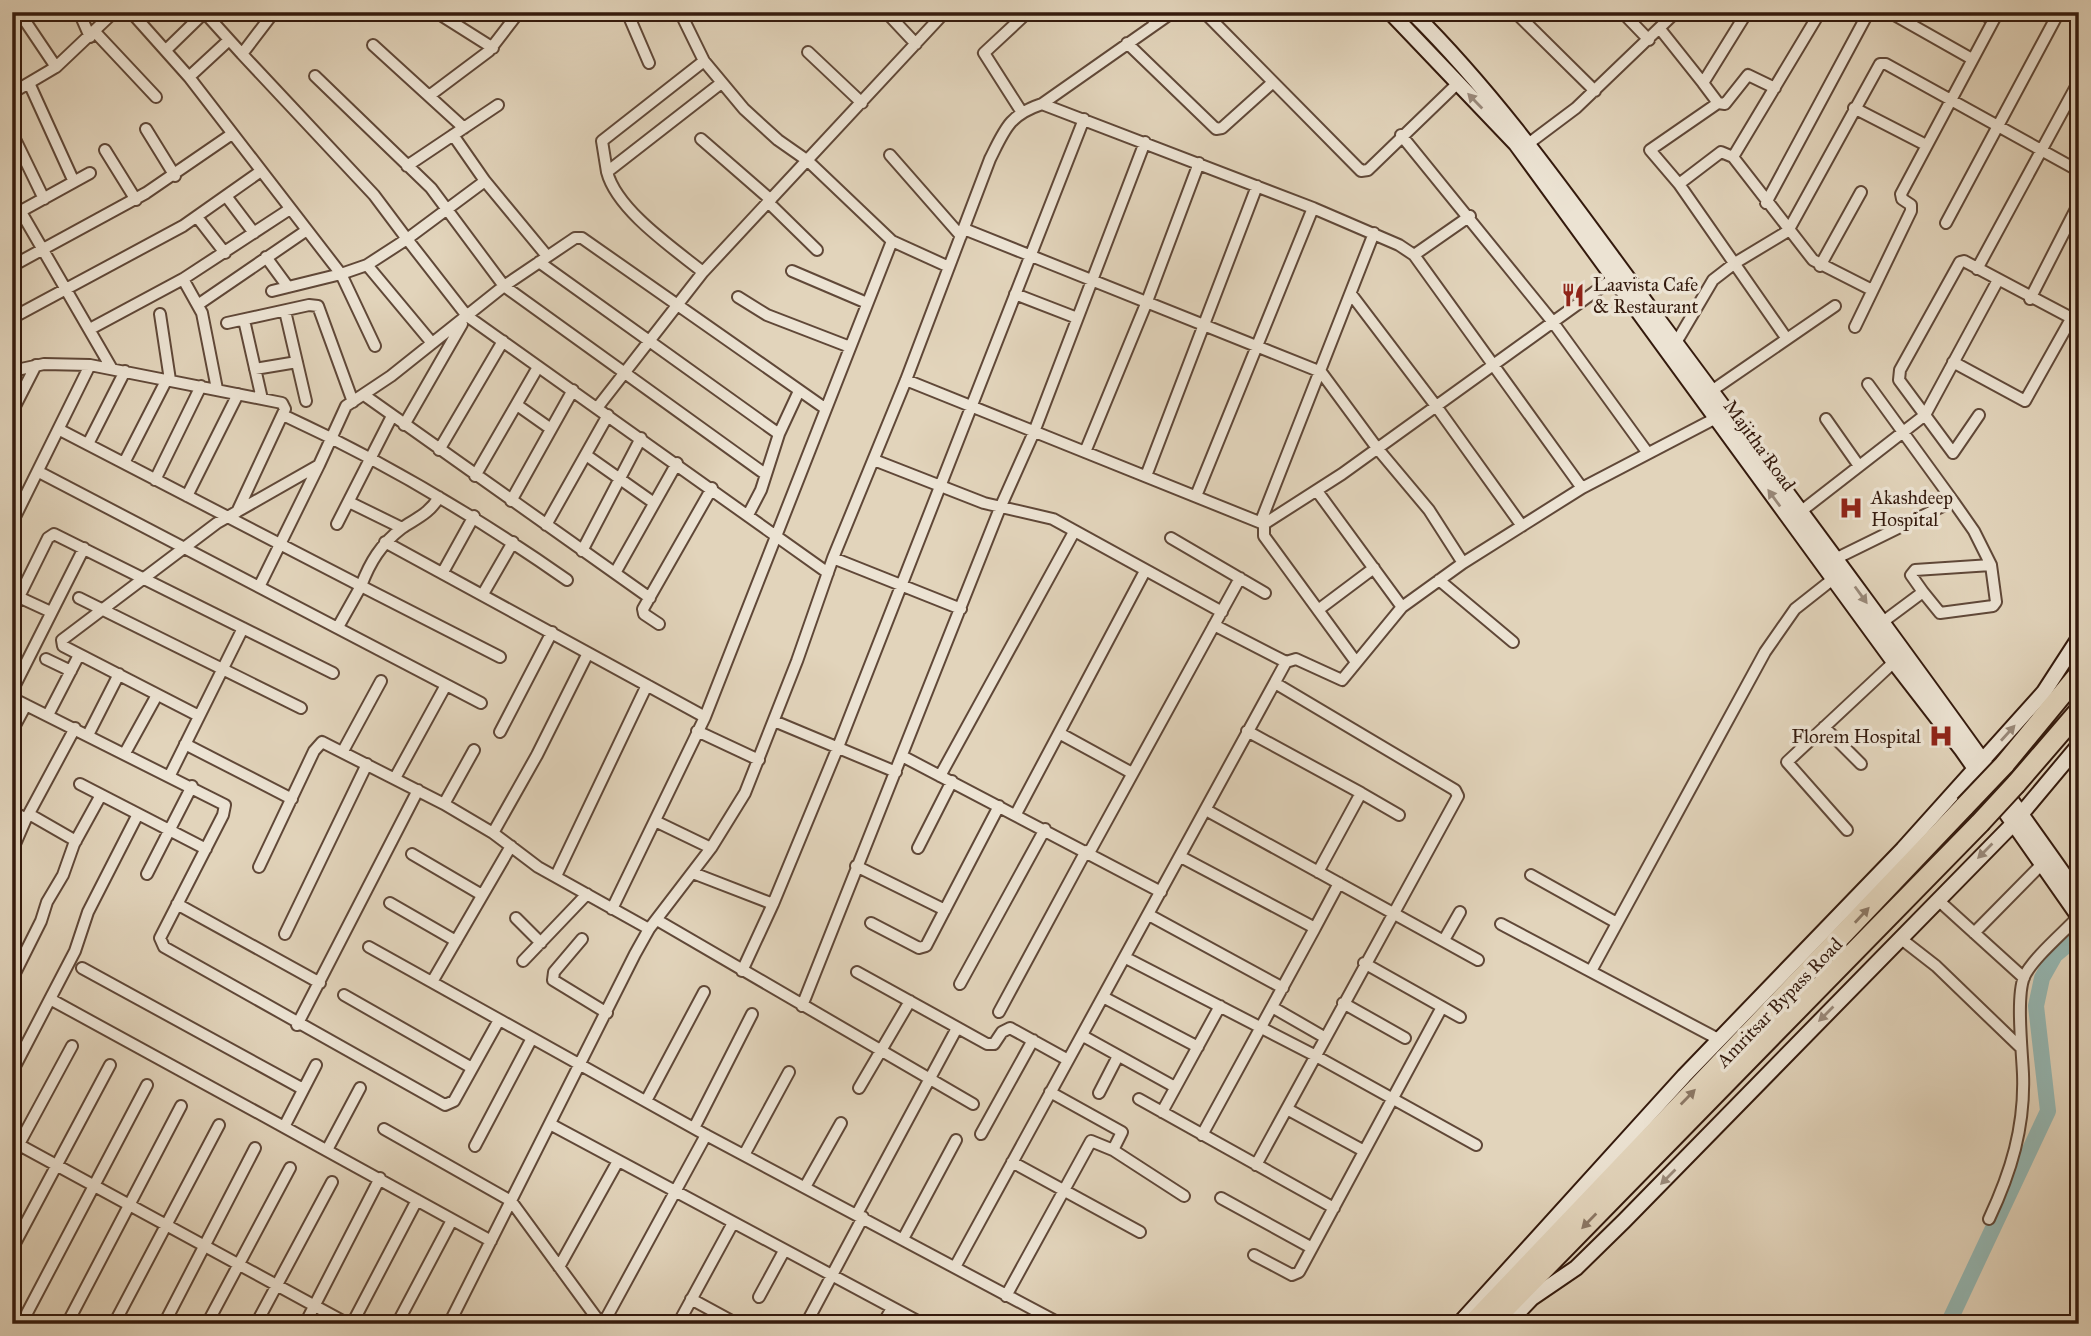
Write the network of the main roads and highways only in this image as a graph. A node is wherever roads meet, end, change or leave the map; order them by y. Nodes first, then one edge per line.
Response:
1 (1390, 12) edge
2 (1412, 12) edge
3 (1525, 147) junction
4 (1707, 394) junction
5 (1796, 515) junction
6 (1829, 562) junction
7 (1876, 627) junction
8 (2079, 638) edge
9 (2079, 674) edge
10 (2079, 711) edge
11 (2079, 745) edge
12 (1979, 765) junction
13 (2017, 820) junction
14 (2079, 896) edge
15 (2079, 917) edge
16 (1609, 1158) junction
17 (1605, 1183) junction
18 (1534, 1278) junction
19 (1532, 1298) junction
20 (1459, 1324) edge
21 (1472, 1324) edge
22 (1490, 1324) edge
23 (1507, 1324) edge

3 -> 1 main road, Majitha Road
2 - 3 main road, Majitha Road
3 - 4 main road, Majitha Road
3 - 4 main road, Majitha Road
4 - 5 main road, Majitha Road
5 -> 4 main road, Majitha Road
5 - 6 main road, Majitha Road
6 -> 7 main road, Majitha Road
6 - 7 main road, Majitha Road
7 - 12 main road, Majitha Road
7 - 12 main road, Majitha Road
12 -> 8 main road
17 -> 9 highway, Amritsar Bypass Road, bridge
10 -> 18 highway, Amritsar Bypass Road, bridge
11 - 13 main road
12 - 13 main road, Majitha Road
12 - 16 main road
13 - 14 main road, Majitha Road
13 - 15 main road, Majitha Road
13 -> 19 main road
16 - 17 highway
16 - 20 main road
17 - 21 highway, Amritsar Bypass Road
18 - 19 highway
18 - 22 highway, Amritsar Bypass Road
19 - 23 main road

